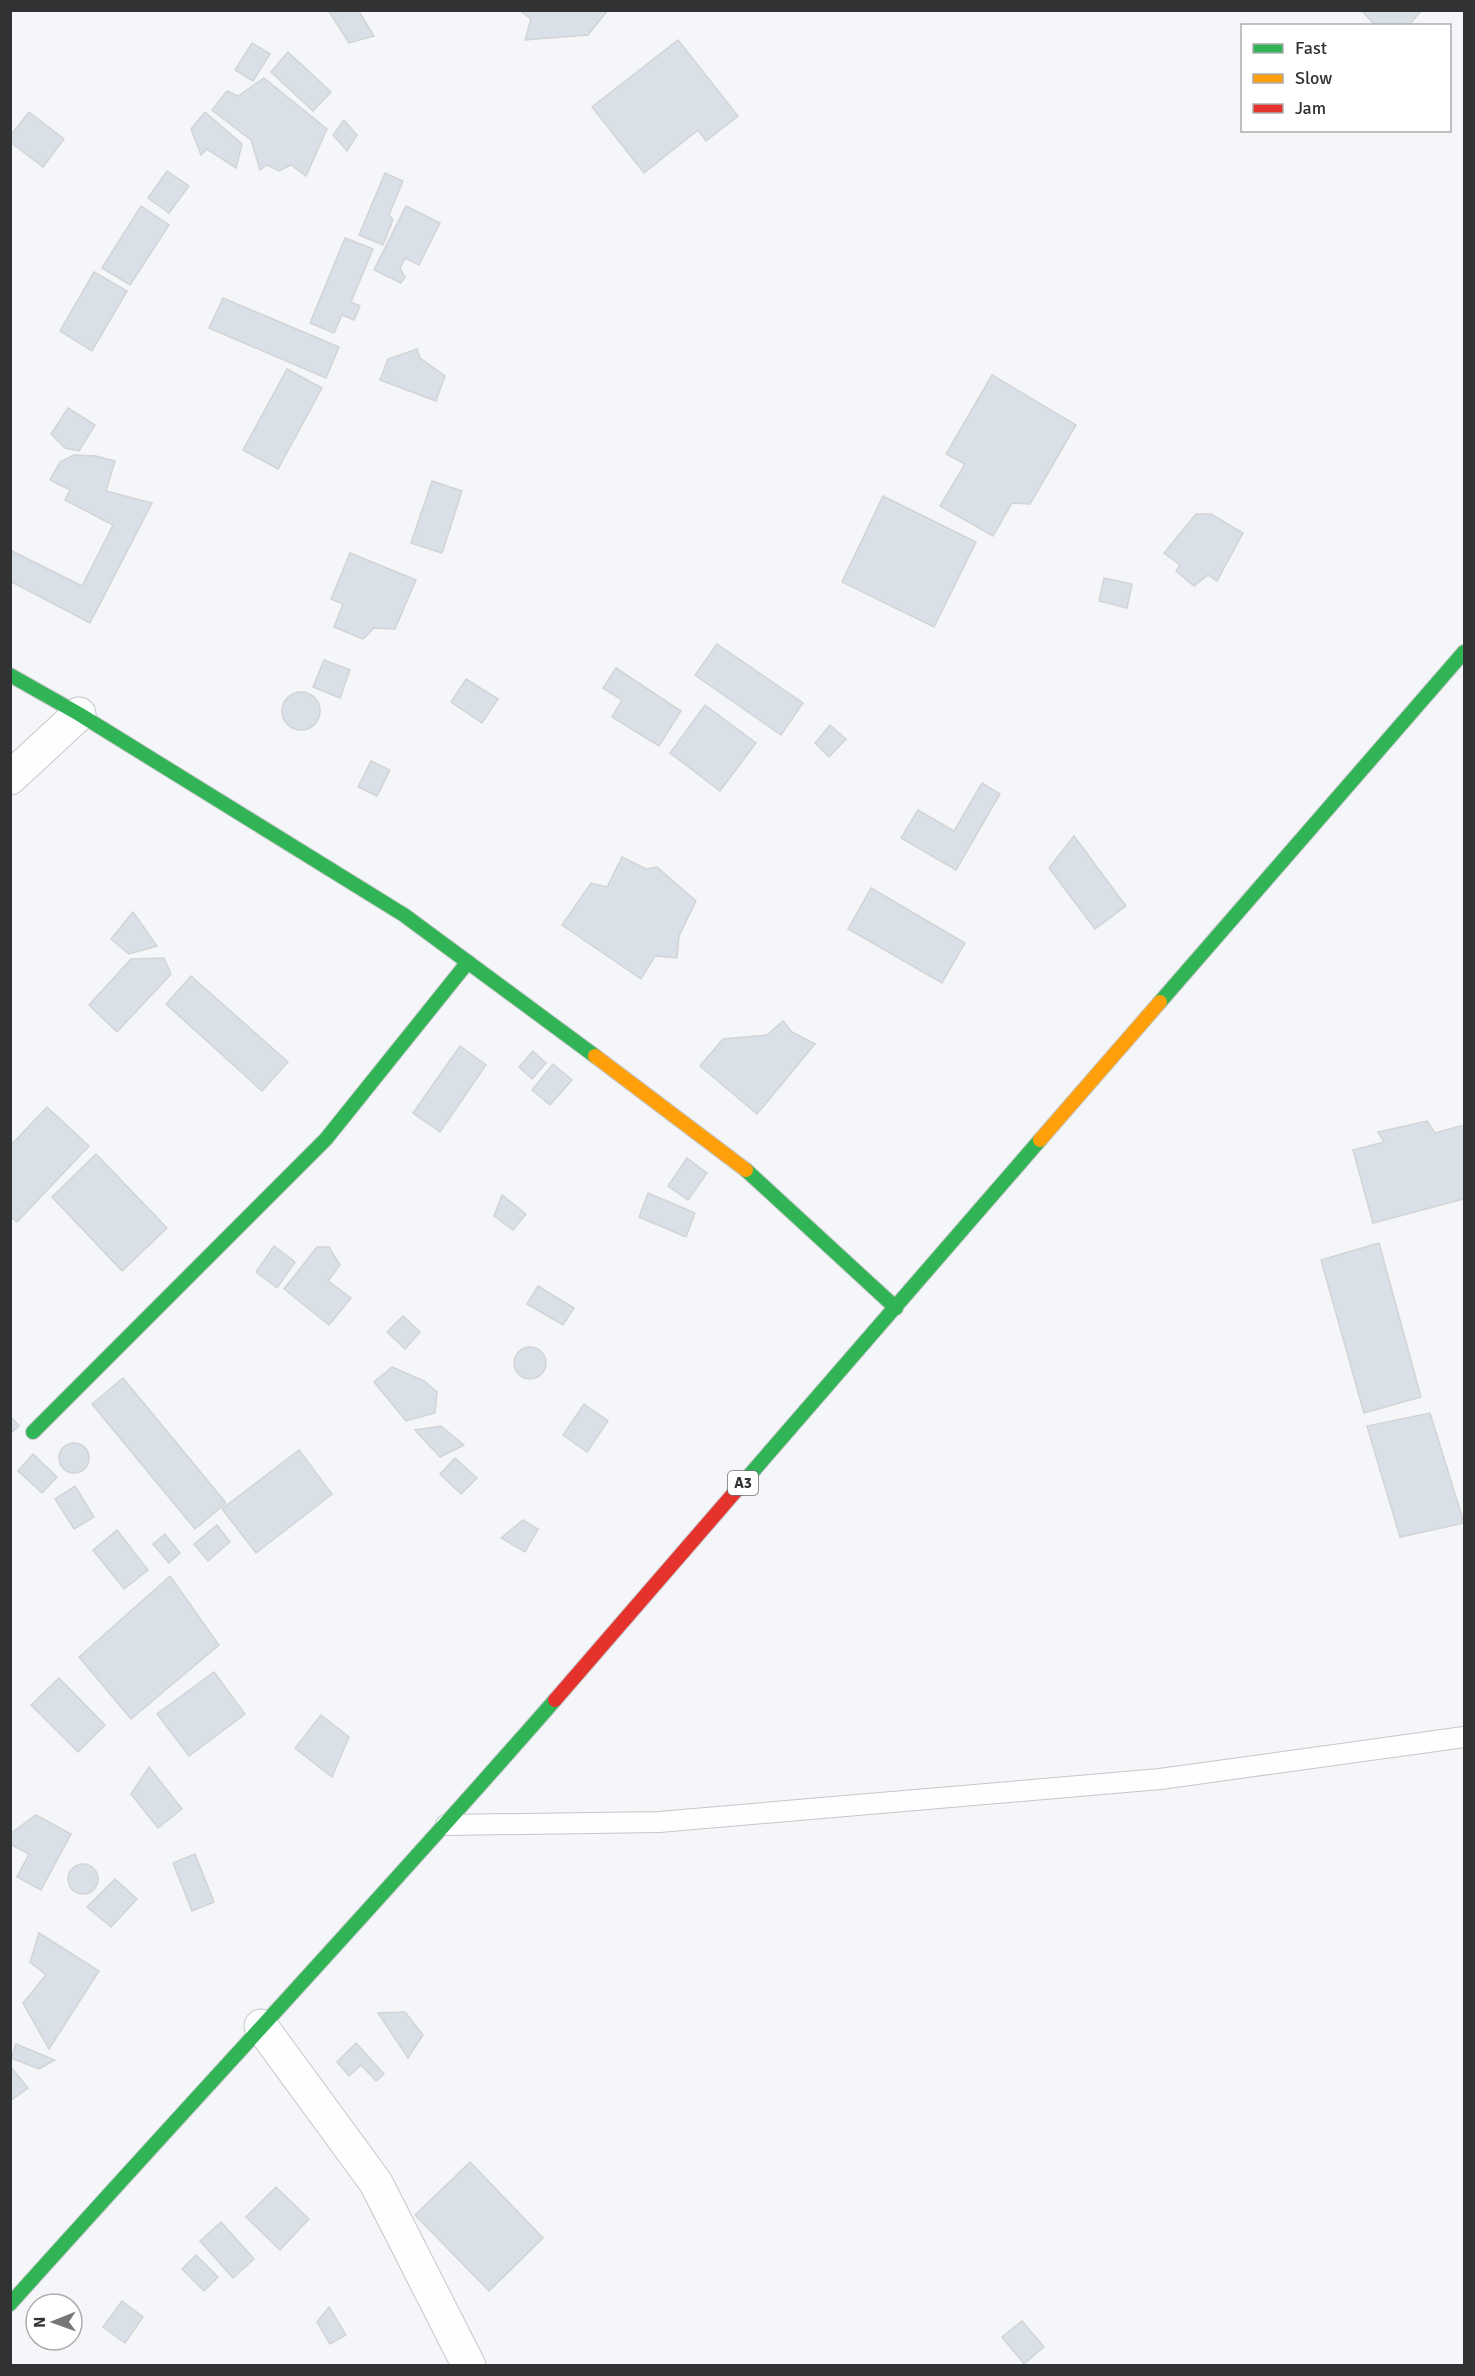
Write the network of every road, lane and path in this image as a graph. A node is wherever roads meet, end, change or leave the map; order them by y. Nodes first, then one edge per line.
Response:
1 (1464, 652) edge
2 (10, 675) edge
3 (79, 714) junction
4 (10, 778) edge
5 (468, 962) junction
6 (896, 1308) junction
7 (33, 1432) dead end
8 (1464, 1737) edge
9 (446, 1825) junction
10 (261, 2026) junction
11 (10, 2304) edge
12 (469, 2366) edge

1 - 6 main road, A3
2 - 3 main road
3 - 4 street
3 - 5 main road
5 - 6 main road
5 - 7 main road
6 - 9 main road, A3
8 - 9 lane
9 - 10 main road, A3
10 - 11 main road, A3
10 - 12 street

